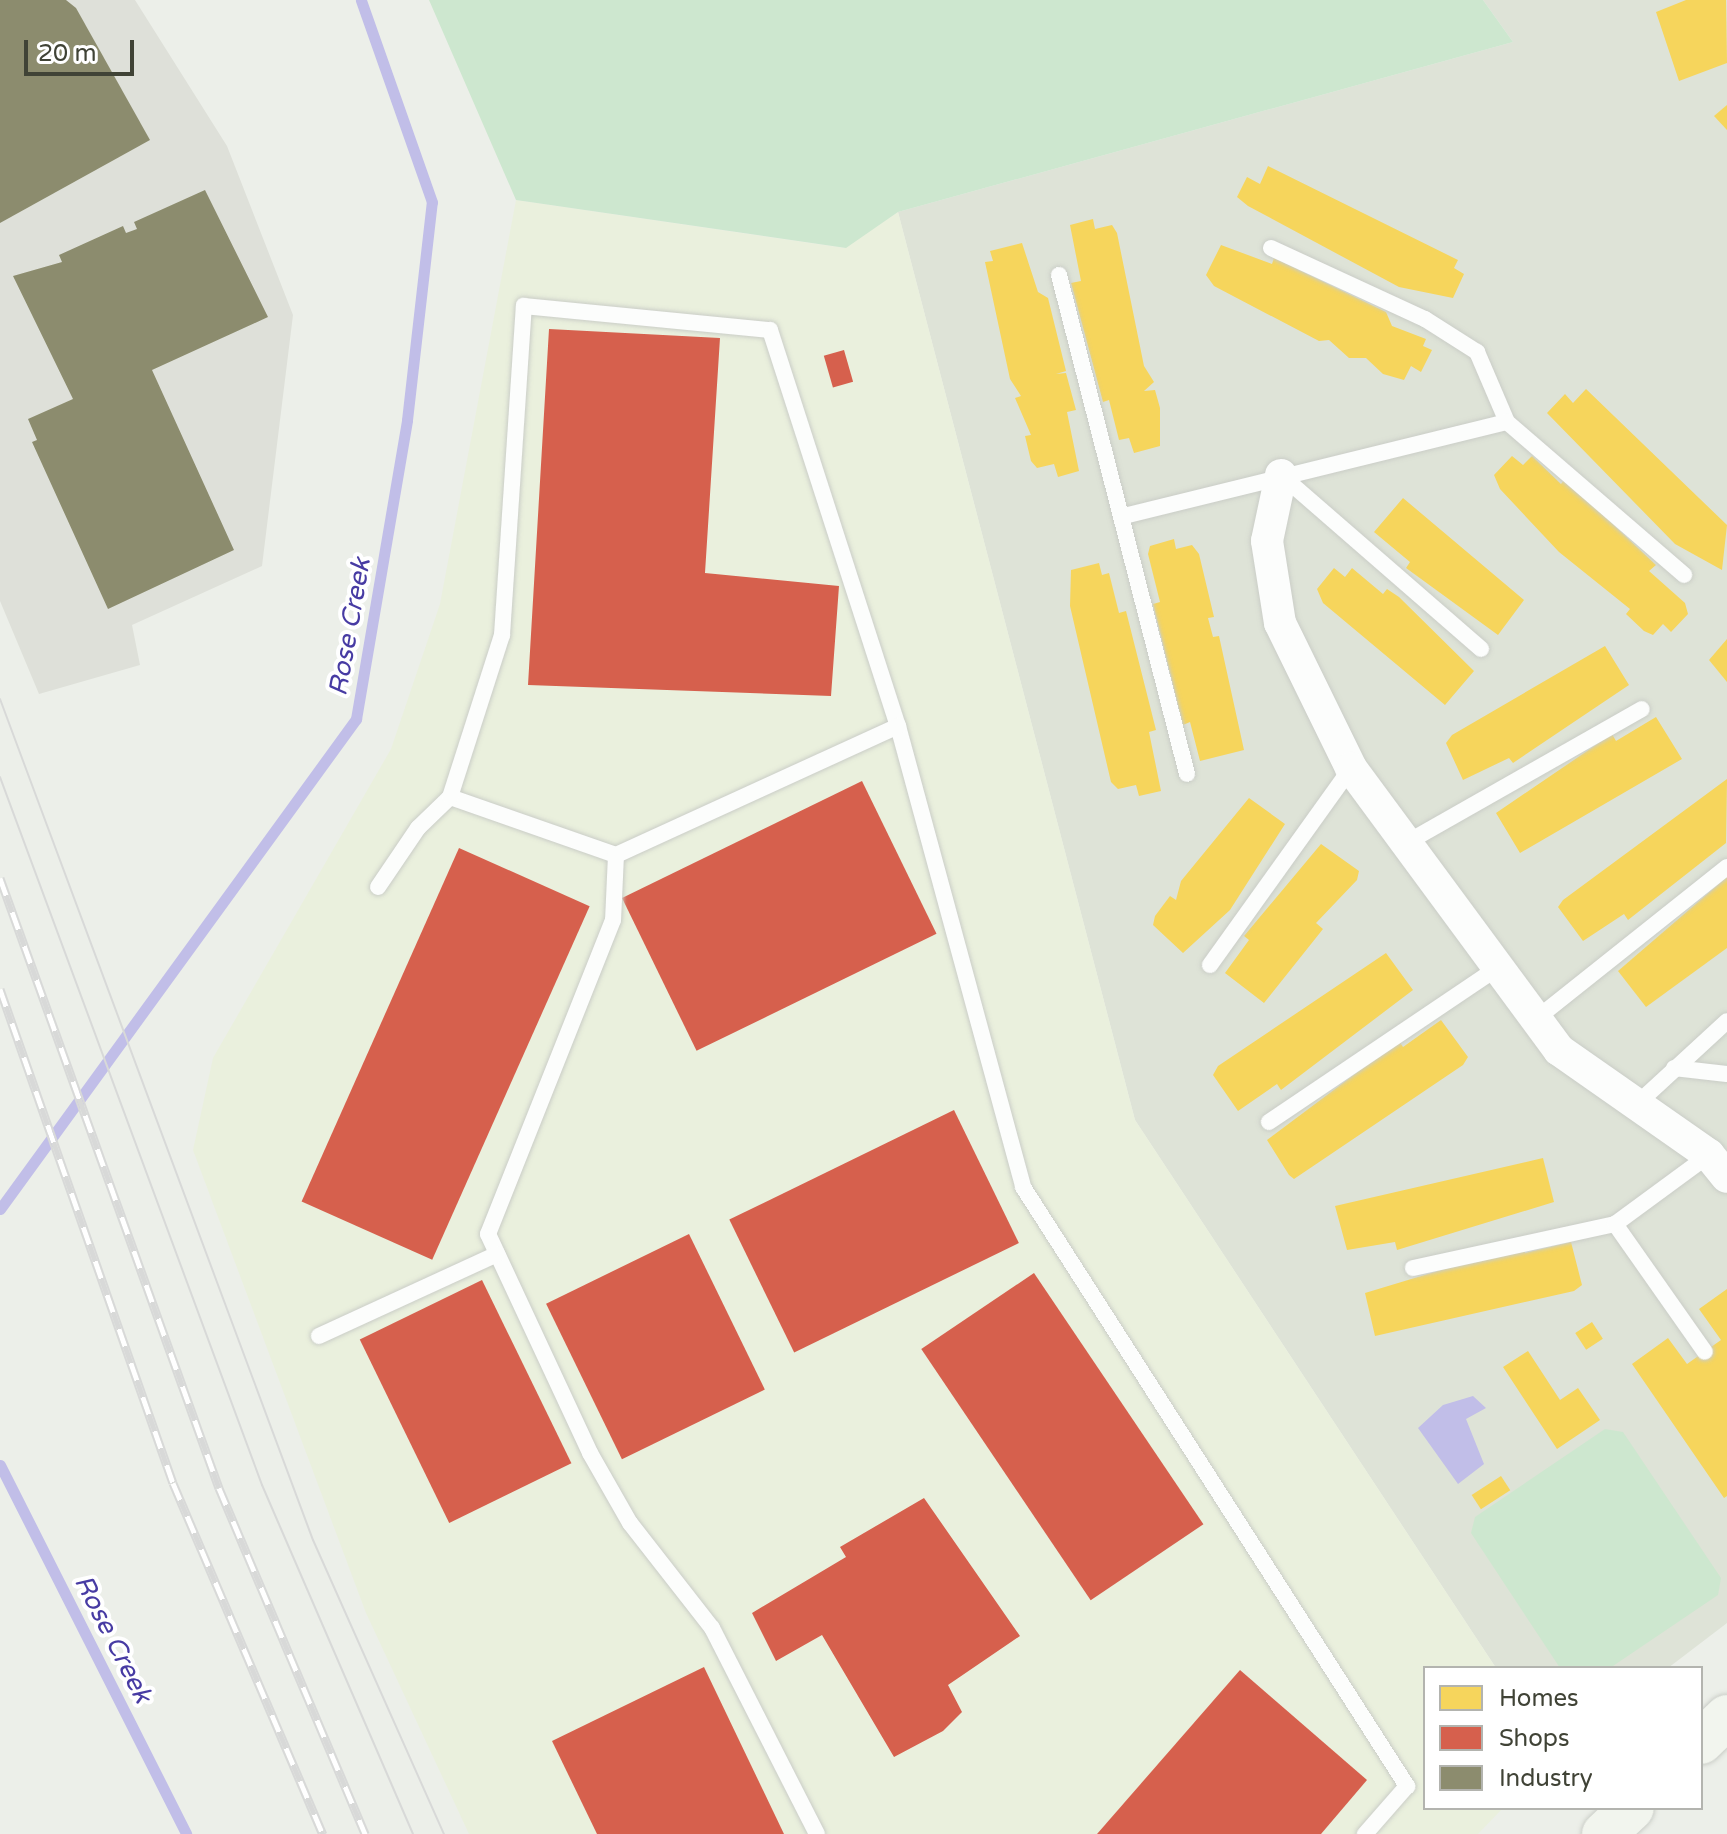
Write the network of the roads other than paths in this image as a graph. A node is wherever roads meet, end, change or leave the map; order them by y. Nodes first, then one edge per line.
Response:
1 (1271, 248) dead end
2 (1059, 275) dead end
3 (1507, 422) junction
4 (1281, 475) junction
5 (1124, 516) junction
6 (1684, 575) dead end
7 (1481, 649) dead end
8 (1642, 709) dead end
9 (898, 726) junction
10 (1351, 768) junction
11 (1187, 774) dead end
12 (450, 797) junction
13 (1406, 843) junction
14 (616, 855) junction
15 (1727, 867) edge
16 (378, 887) dead end
17 (1210, 965) dead end
18 (1497, 968) junction
19 (1536, 1019) junction
20 (1727, 1021) edge
21 (1674, 1068) junction
22 (1727, 1074) edge
23 (1637, 1104) junction
24 (1269, 1122) dead end
25 (1718, 1166) edge
26 (1615, 1224) junction
27 (497, 1254) junction
28 (1413, 1268) dead end
29 (319, 1336) dead end
30 (1705, 1352) dead end
31 (1727, 1717) edge
32 (1703, 1740) edge
33 (1630, 1810) edge
34 (817, 1834) edge
35 (1365, 1834) edge
36 (1604, 1834) edge

1 - 3 lane
2 - 5 lane
3 - 4 lane
3 - 6 lane
4 - 5 lane
4 - 7 lane
4 - 10 street
5 - 11 lane
8 - 13 lane
9 - 12 lane
9 - 14 lane
9 - 35 lane
10 - 13 street
10 - 17 lane
12 - 14 lane
12 - 16 lane
13 - 18 street
14 - 27 lane
15 - 19 lane
18 - 19 street
18 - 24 lane
19 - 23 street
20 - 21 lane
21 - 22 lane
21 - 23 lane
23 - 25 street
25 - 26 lane
26 - 28 lane
26 - 30 lane
27 - 29 lane
27 - 34 lane
31 - 32 street
33 - 36 street

